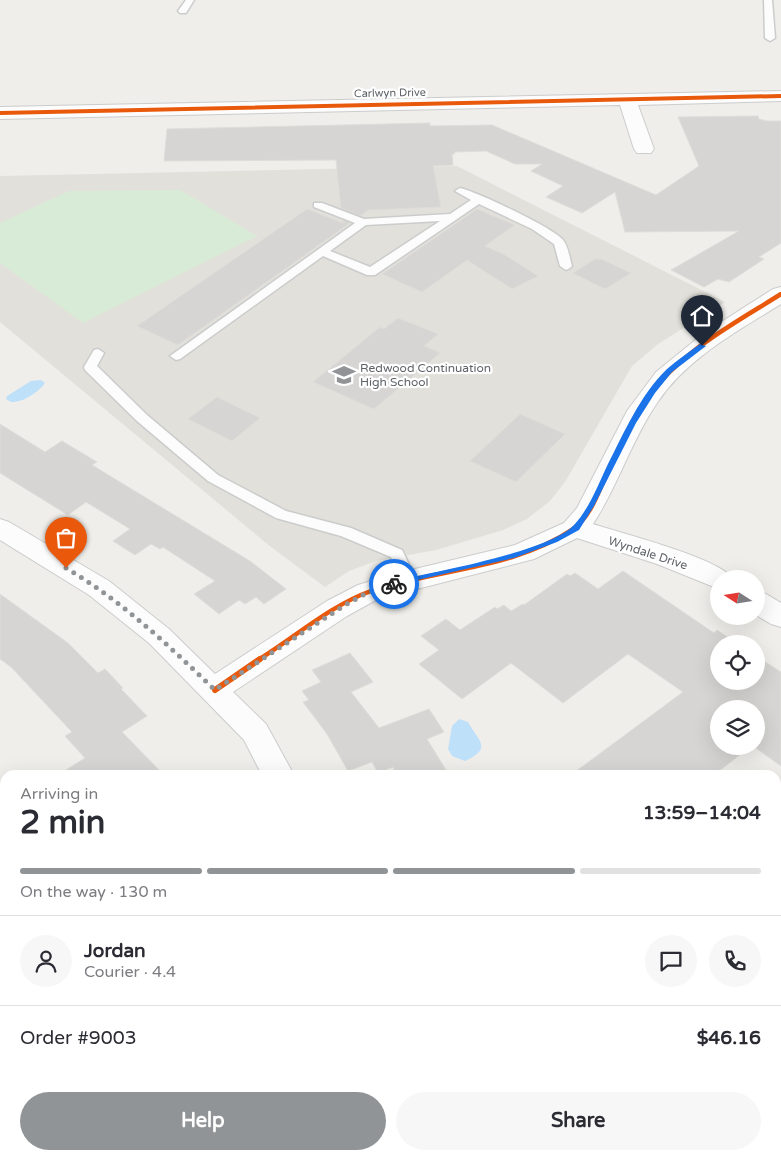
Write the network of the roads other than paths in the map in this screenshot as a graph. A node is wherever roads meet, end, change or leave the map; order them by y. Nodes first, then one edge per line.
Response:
1 (190, 0) edge
2 (768, 0) edge
3 (184, 11) dead end
4 (770, 38) dead end
5 (781, 96) edge
6 (627, 99) junction
7 (0, 112) edge
8 (644, 149) dead end
9 (460, 191) dead end
10 (480, 198) junction
11 (318, 205) dead end
12 (452, 217) junction
13 (363, 222) junction
14 (322, 252) junction
15 (566, 266) dead end
16 (781, 294) edge
17 (98, 353) dead end
18 (176, 356) dead end
19 (0, 528) edge
20 (576, 528) junction
21 (710, 575) edge
22 (409, 581) junction
23 (765, 607) edge
24 (781, 617) edge
25 (215, 690) junction
26 (275, 770) edge

1 - 3 lane
2 - 4 lane
5 - 6 street, Carlwyn Drive
6 - 7 street, Carlwyn Drive
6 - 8 street
9 - 10 lane
10 - 12 lane
10 - 15 lane
11 - 13 lane
12 - 13 lane
12 - 14 lane
13 - 14 lane
14 - 18 lane
16 - 20 street
17 - 22 lane
19 - 25 street
20 - 21 street, Wyndale Drive
20 - 22 street
22 - 25 street
23 - 24 street
25 - 26 street

